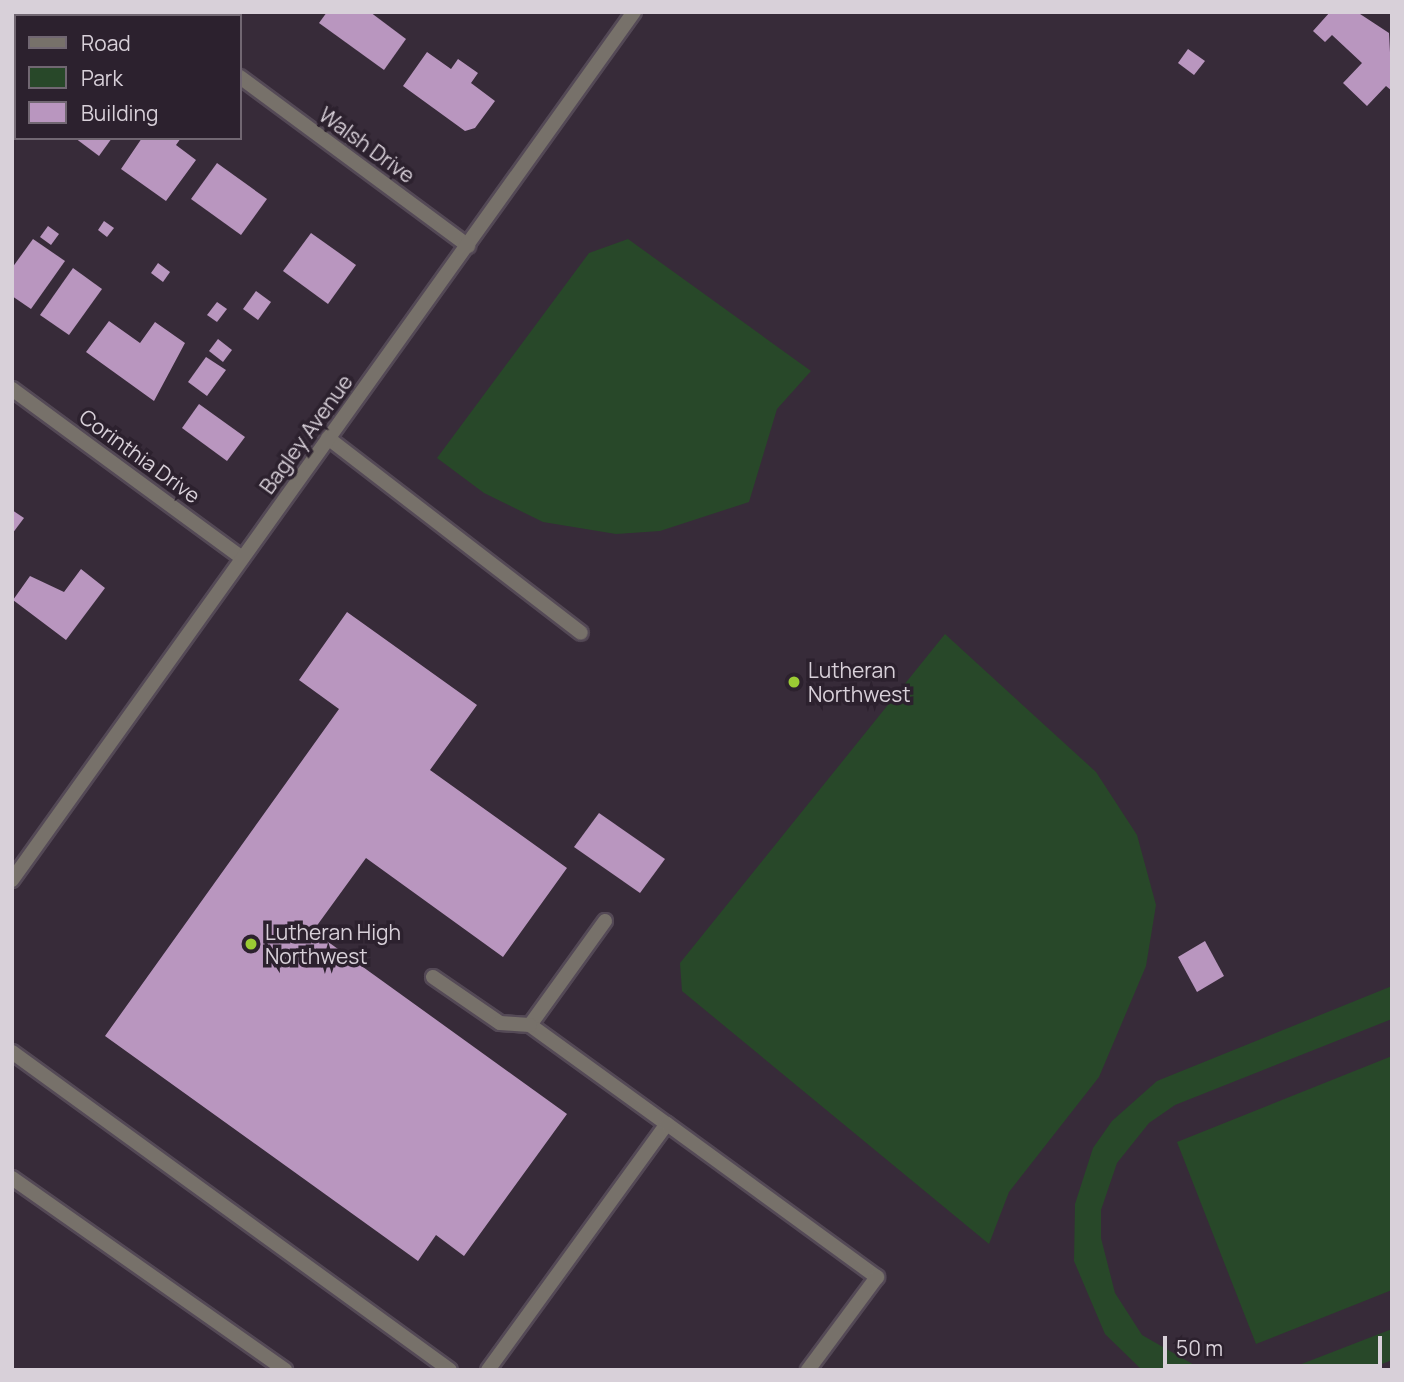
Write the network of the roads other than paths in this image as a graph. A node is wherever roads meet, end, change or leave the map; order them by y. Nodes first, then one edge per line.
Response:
1 (634, 12) edge
2 (242, 79) edge
3 (468, 246) junction
4 (12, 389) edge
5 (328, 438) junction
6 (242, 558) junction
7 (581, 633) dead end
8 (12, 880) edge
9 (605, 920) dead end
10 (433, 977) dead end
11 (530, 1025) junction
12 (12, 1052) edge
13 (667, 1124) junction
14 (12, 1178) edge
15 (285, 1370) edge
16 (450, 1370) edge
17 (488, 1370) edge
18 (808, 1370) edge

1 - 3 street, Bagley Avenue
2 - 3 street, Walsh Drive
3 - 5 street, Bagley Avenue
4 - 6 street, Corinthia Drive
5 - 6 street, Bagley Avenue
5 - 7 street
6 - 8 street, Bagley Avenue
9 - 11 street
10 - 11 street
11 - 13 street
12 - 16 street
13 - 17 street
13 - 18 street
14 - 15 street

